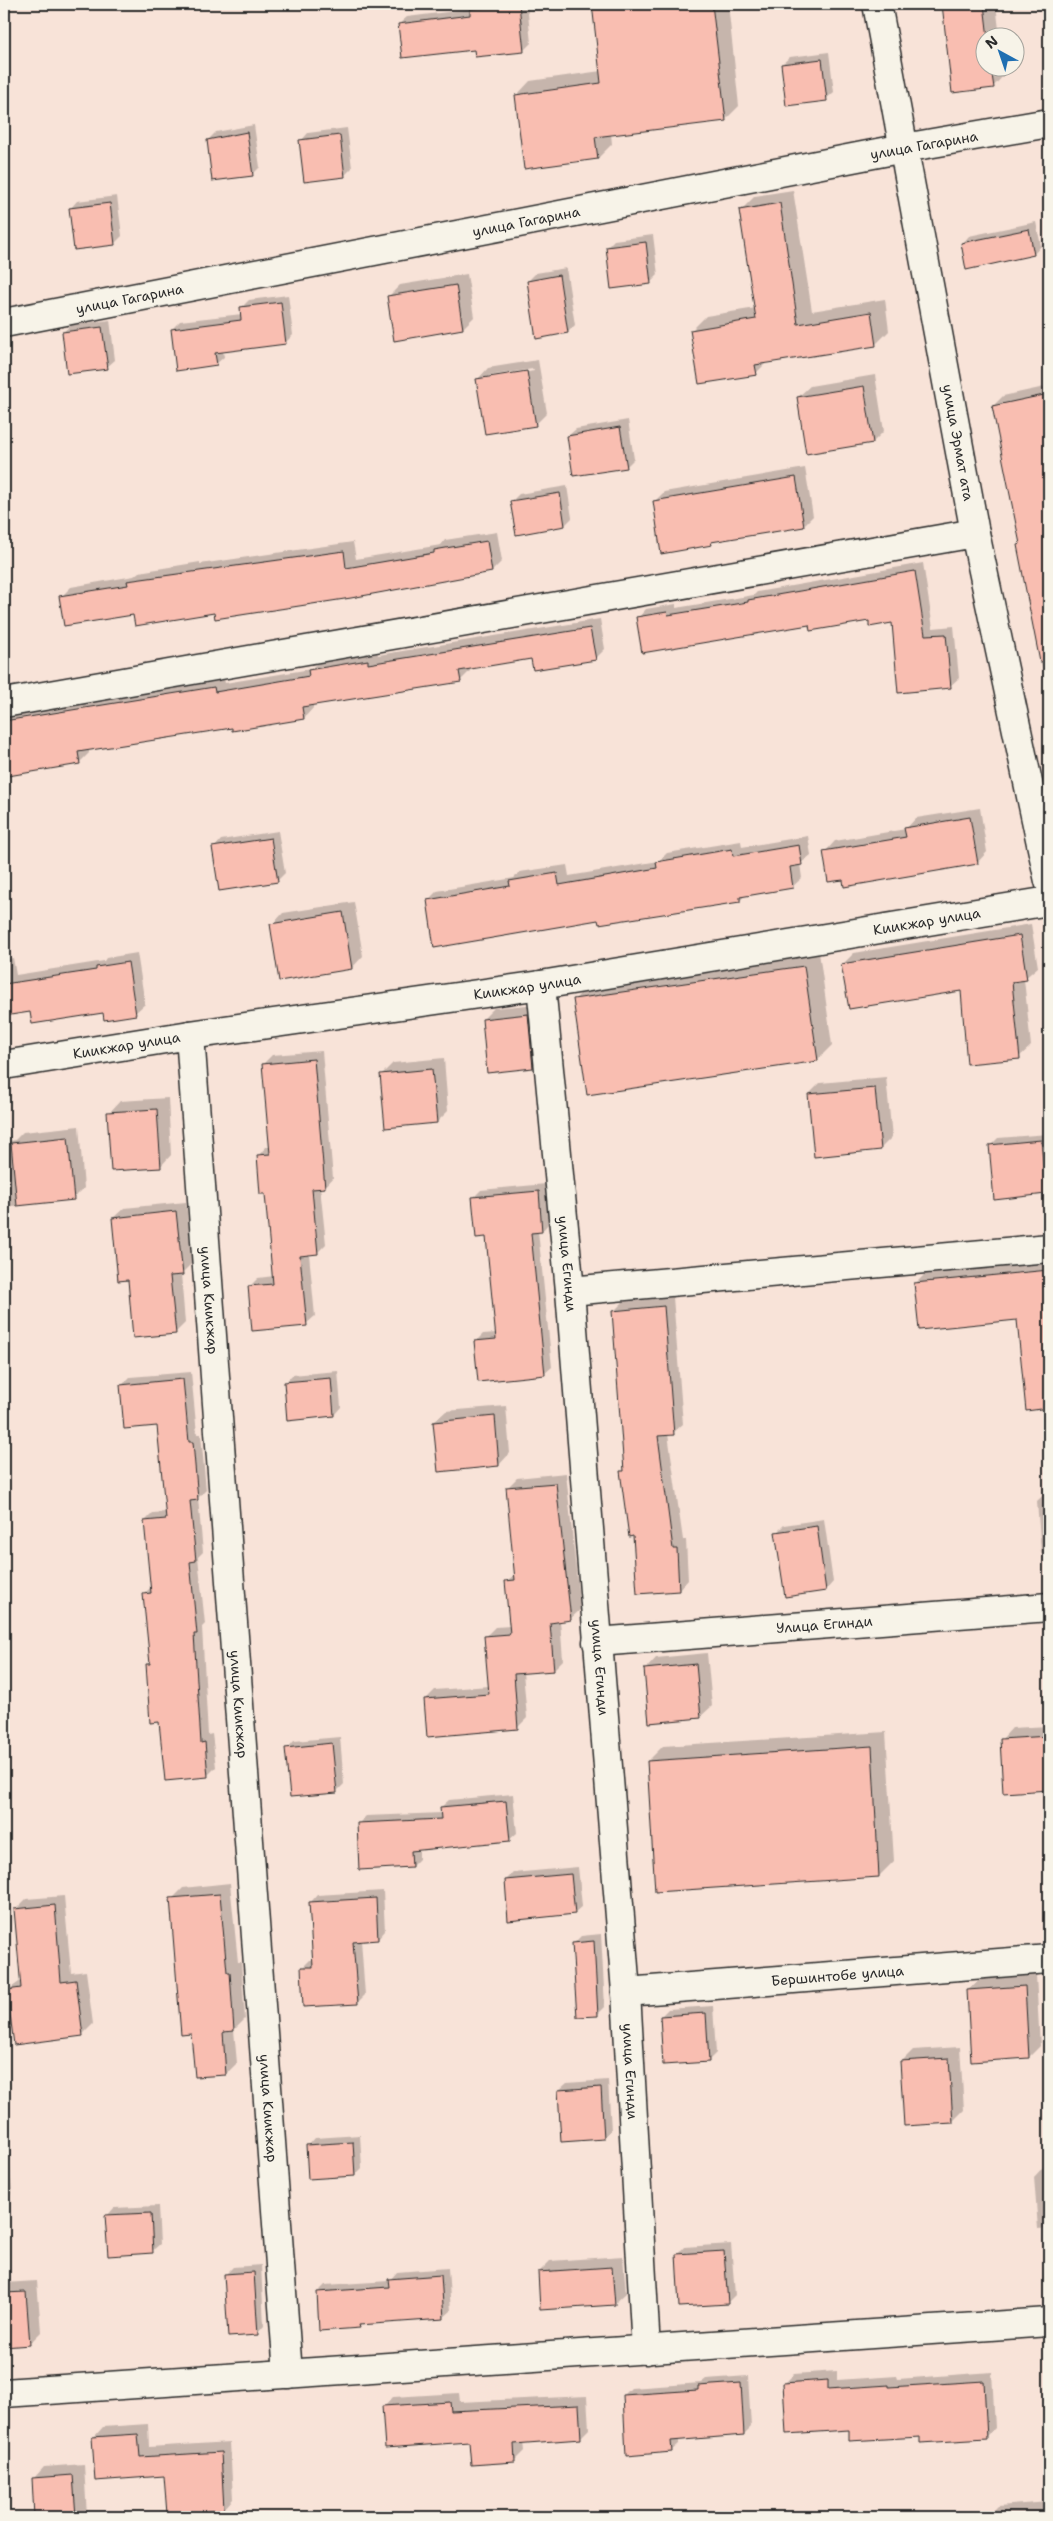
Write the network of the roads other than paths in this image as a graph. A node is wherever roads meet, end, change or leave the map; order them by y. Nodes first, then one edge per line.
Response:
1 (877, 4) edge
2 (1049, 123) edge
3 (904, 148) junction
4 (4, 323) edge
5 (975, 532) junction
6 (4, 703) edge
7 (1049, 881) edge
8 (1049, 901) edge
9 (541, 985) junction
10 (190, 1035) junction
11 (4, 1065) edge
12 (1049, 1248) edge
13 (570, 1291) junction
14 (1049, 1607) edge
15 (597, 1642) junction
16 (1049, 1959) edge
17 (626, 1992) junction
18 (1049, 2322) edge
19 (646, 2350) junction
20 (288, 2374) junction
21 (4, 2393) edge

1 - 3 street, улица Эрмат ата
2 - 3 street, улица Гагарина
3 - 4 street, улица Гагарина
3 - 5 street, улица Эрмат ата
5 - 6 street
5 - 7 street, улица Эрмат ата
8 - 9 street, Киикжар улица
9 - 10 street, Киикжар улица
9 - 13 street, улица Егинди
10 - 11 street, Киикжар улица
10 - 20 street, улица Киикжар
12 - 13 street
13 - 15 street, улица Егинди
14 - 15 street, Улица Егинди
15 - 17 street, улица Егинди
16 - 17 street, Бершинтобе улица
17 - 19 street, улица Егинди
18 - 19 street
19 - 20 street
20 - 21 street

